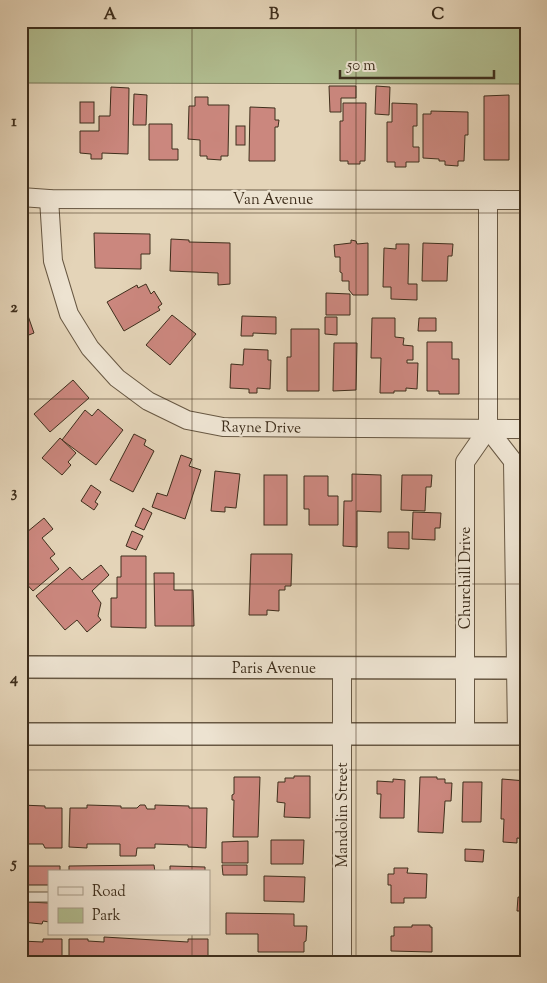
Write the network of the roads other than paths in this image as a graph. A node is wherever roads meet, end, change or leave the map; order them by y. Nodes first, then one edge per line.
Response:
1 (21, 197) edge
2 (49, 199) junction
3 (488, 200) junction
4 (526, 200) edge
5 (488, 429) junction
6 (526, 429) edge
7 (21, 668) edge
8 (342, 668) junction
9 (464, 668) junction
10 (521, 668) edge
11 (21, 734) edge
12 (342, 734) junction
13 (465, 734) junction
14 (522, 734) edge
15 (21, 897) edge
16 (48, 897) edge
17 (342, 962) edge

1 - 2 street, Van Avenue
2 - 3 street, Van Avenue
2 - 5 street, Rayne Drive
3 - 4 street, Van Avenue
3 - 5 street
5 - 6 street, Rayne Drive
5 - 9 street, Churchill Drive
5 - 10 street
7 - 8 street, Paris Avenue
8 - 9 street, Paris Avenue
8 - 12 street, Mandolin Street
9 - 10 street, Paris Avenue
9 - 13 street, Churchill Drive
10 - 14 street
11 - 12 street
12 - 13 street
12 - 17 street, Mandolin Street
13 - 14 street
15 - 16 lane

